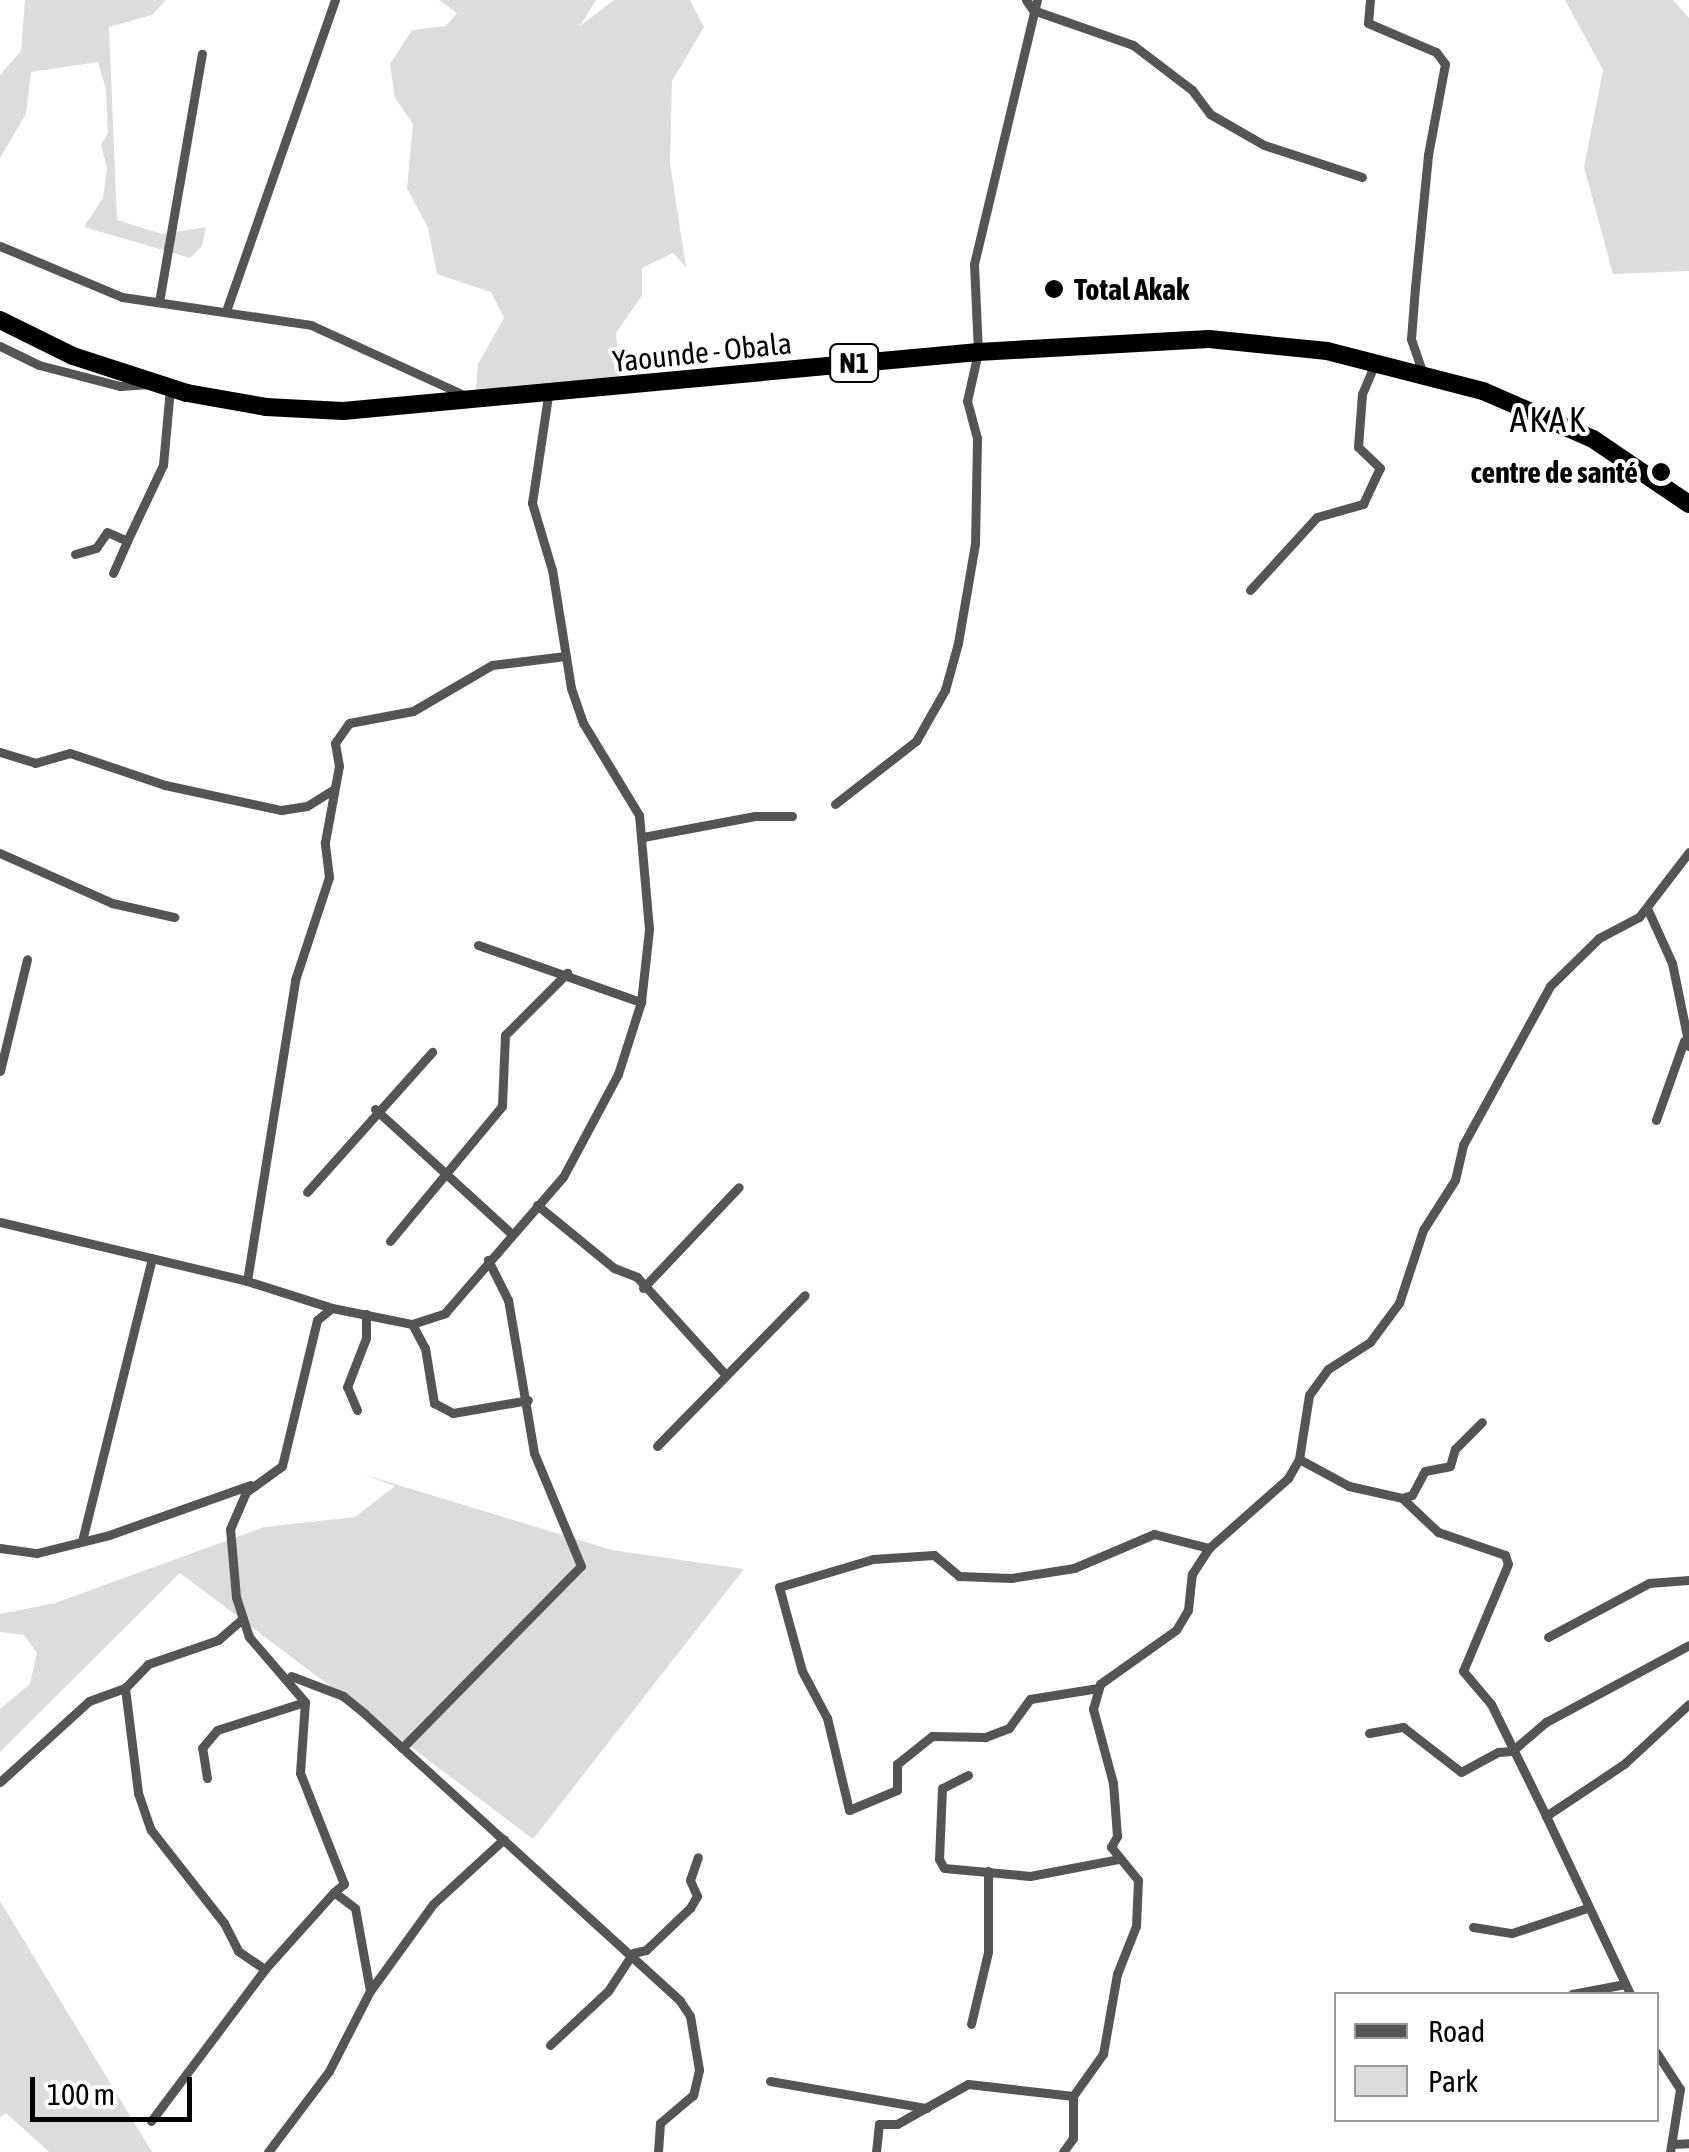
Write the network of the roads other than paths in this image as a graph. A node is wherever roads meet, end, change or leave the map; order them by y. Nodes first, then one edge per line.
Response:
1 (335, 0) edge
2 (1026, 0) edge
3 (1370, 0) edge
4 (1035, 5) edge
5 (202, 54) dead end
6 (1362, 177) dead end
7 (0, 246) edge
8 (160, 302) junction
9 (226, 312) junction
10 (0, 320) edge
11 (0, 346) edge
12 (978, 352) junction
13 (1377, 359) junction
14 (1422, 370) junction
15 (162, 386) junction
16 (548, 396) junction
17 (471, 398) junction
18 (1689, 504) edge
19 (127, 541) junction
20 (75, 554) dead end
21 (113, 574) dead end
22 (1250, 590) dead end
23 (565, 656) junction
24 (0, 752) edge
25 (334, 789) junction
26 (835, 804) dead end
27 (792, 816) dead end
28 (643, 837) junction
29 (1689, 852) edge
30 (0, 853) edge
31 (1647, 908) junction
32 (174, 917) dead end
33 (478, 945) dead end
34 (27, 958) dead end
35 (566, 973) junction
36 (641, 1002) junction
37 (1687, 1043) edge
38 (432, 1052) dead end
39 (0, 1071) edge
40 (376, 1109) junction
41 (1656, 1120) dead end
42 (444, 1175) junction
43 (739, 1188) dead end
44 (307, 1192) dead end
45 (537, 1205) junction
46 (0, 1222) edge
47 (511, 1232) junction
48 (390, 1240) dead end
49 (152, 1259) junction
50 (488, 1260) junction
51 (247, 1281) junction
52 (643, 1288) junction
53 (805, 1295) dead end
54 (332, 1308) junction
55 (366, 1314) junction
56 (412, 1324) junction
57 (724, 1374) junction
58 (528, 1400) junction
59 (357, 1410) dead end
60 (1482, 1422) dead end
61 (656, 1446) dead end
62 (1299, 1459) junction
63 (261, 1479) junction
64 (1402, 1498) junction
65 (82, 1542) junction
66 (0, 1548) edge
67 (1209, 1548) junction
68 (1689, 1580) edge
69 (243, 1618) junction
70 (1548, 1637) dead end
71 (1689, 1645) edge
72 (288, 1675) junction
73 (126, 1688) junction
74 (1098, 1688) junction
75 (305, 1702) junction
76 (1689, 1704) edge
77 (1369, 1733) dead end
78 (402, 1748) junction
79 (1512, 1751) junction
80 (968, 1775) dead end
81 (206, 1778) dead end
82 (0, 1782) edge
83 (1546, 1816) junction
84 (504, 1840) junction
85 (698, 1857) dead end
86 (1119, 1859) junction
87 (988, 1870) junction
88 (334, 1892) junction
89 (1587, 1908) junction
90 (1473, 1927) dead end
91 (632, 1954) junction
92 (266, 1969) junction
93 (1625, 1984) junction
94 (370, 1991) junction
95 (1583, 1992) edge
96 (1629, 1992) edge
97 (971, 2024) dead end
98 (550, 2044) dead end
99 (1659, 2057) edge
100 (770, 2081) dead end
101 (1689, 2082) edge
102 (1680, 2089) junction
103 (1072, 2096) junction
104 (928, 2108) junction
105 (151, 2121) dead end
106 (1689, 2143) edge
107 (1671, 2148) edge
108 (268, 2152) edge
109 (658, 2152) edge
110 (876, 2152) edge
111 (1063, 2152) edge

1 - 9 street
2 - 4 street
3 - 14 street
4 - 6 street
4 - 12 street
5 - 8 street
7 - 8 street
8 - 9 street
9 - 17 street
10 - 15 highway, Yaounde - Obala / N1
11 - 15 street
12 - 13 highway, Yaounde - Obala / N1
12 - 16 highway, Yaounde - Obala / N1
12 - 26 street
13 - 14 highway, Yaounde - Obala / N1
13 - 22 street
14 - 18 highway, Yaounde - Obala / N1
15 - 17 highway, Yaounde - Obala / N1
15 - 19 street
16 - 17 highway, Yaounde - Obala / N1
16 - 23 street
19 - 20 street
19 - 21 street
23 - 25 street
23 - 28 street
24 - 25 street
25 - 51 street
27 - 28 street
28 - 36 street
29 - 31 street
30 - 32 street
31 - 37 street
31 - 62 street
33 - 35 street
34 - 39 street
35 - 36 street
35 - 42 street
36 - 45 street
37 - 41 street
38 - 40 street
40 - 42 street
40 - 44 street
42 - 47 street
42 - 48 street
43 - 52 street
45 - 47 street
45 - 52 street
46 - 49 street
47 - 50 street
49 - 51 street
49 - 65 street
50 - 56 street
50 - 58 street
51 - 54 street
52 - 57 street
53 - 57 street
54 - 55 street
54 - 63 street
55 - 56 street
55 - 59 street
56 - 58 street
57 - 61 street
58 - 78 street
60 - 64 street
62 - 64 street
62 - 67 street
63 - 65 street
63 - 69 street
64 - 79 street
65 - 66 street
67 - 74 street
67 - 74 street
68 - 70 street
69 - 72 street
69 - 73 street
71 - 79 street
72 - 75 street
72 - 78 street
73 - 82 street
73 - 92 street
74 - 86 street
75 - 81 street
75 - 88 street
76 - 83 street
77 - 79 street
78 - 84 street
79 - 83 street
80 - 87 street
83 - 89 street
84 - 91 street
84 - 94 street
85 - 91 street
86 - 87 street
86 - 103 street
87 - 97 street
88 - 92 street
88 - 94 street
89 - 90 street
89 - 93 street
91 - 98 street
91 - 109 street
92 - 105 street
93 - 95 street
93 - 96 street
94 - 108 street
99 - 102 street
100 - 104 street
101 - 102 street
102 - 107 street
103 - 104 street
103 - 111 street
104 - 110 street
106 - 107 street

